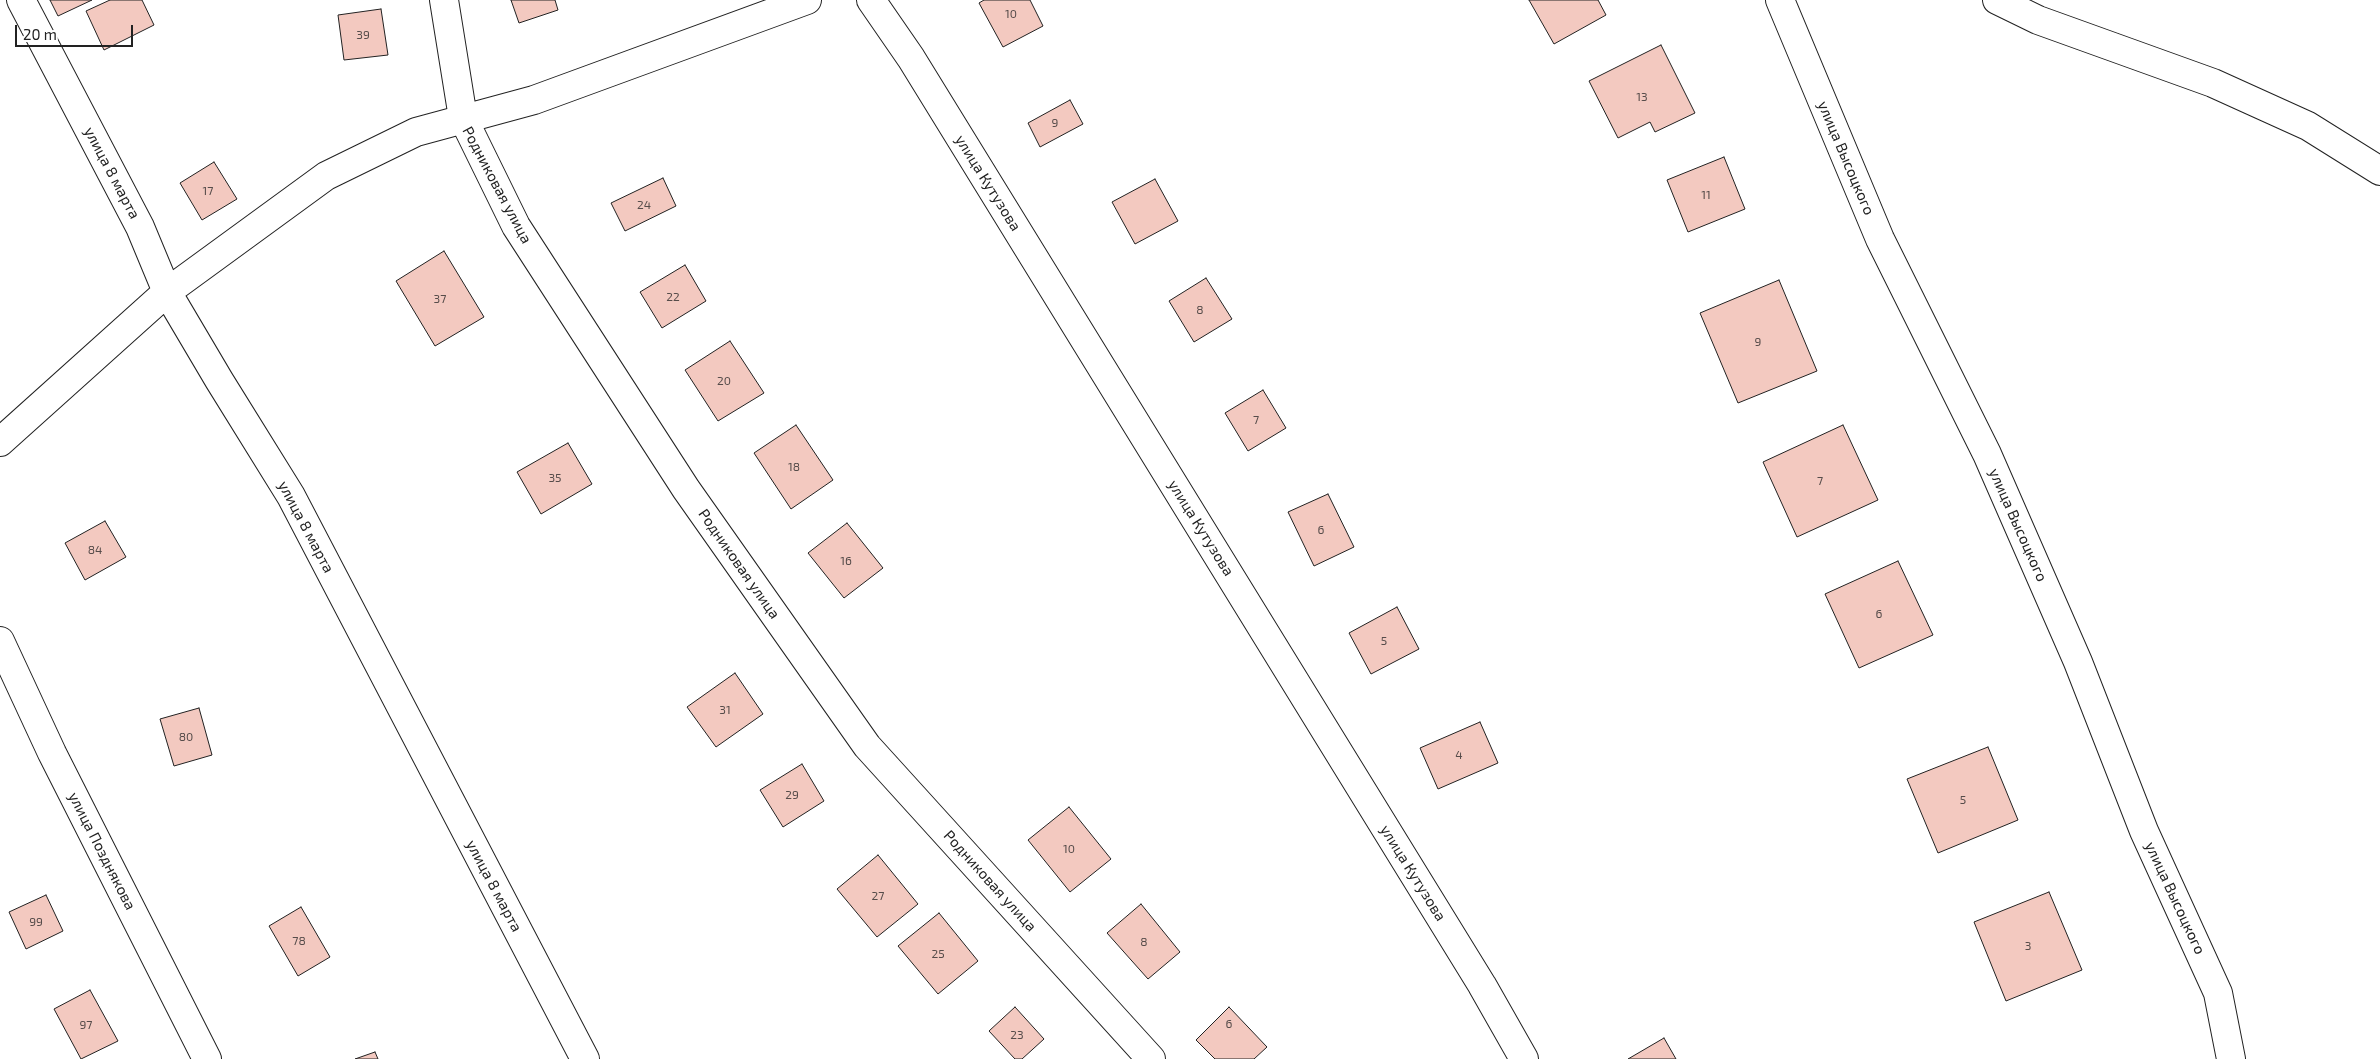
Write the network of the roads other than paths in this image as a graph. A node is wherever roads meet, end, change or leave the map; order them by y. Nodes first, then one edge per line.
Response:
1 (21, 0) edge
2 (444, 0) edge
3 (807, 0) edge
4 (871, 0) edge
5 (1780, 0) edge
6 (1997, 0) edge
7 (463, 118) junction
8 (2380, 171) edge
9 (167, 292) junction
10 (0, 442) edge
11 (0, 642) edge
12 (207, 1059) edge
13 (585, 1059) edge
14 (1151, 1059) edge
15 (1524, 1059) edge
16 (2231, 1059) edge

1 - 9 street, улица 8 марта
2 - 7 street, Родниковая улица
3 - 7 street
4 - 15 street, улица Кутузова
5 - 16 street, улица Высоцкого
6 - 8 street
7 - 9 street
7 - 14 street, Родниковая улица
9 - 10 street
9 - 13 street, улица 8 марта
11 - 12 street, улица Позднякова

